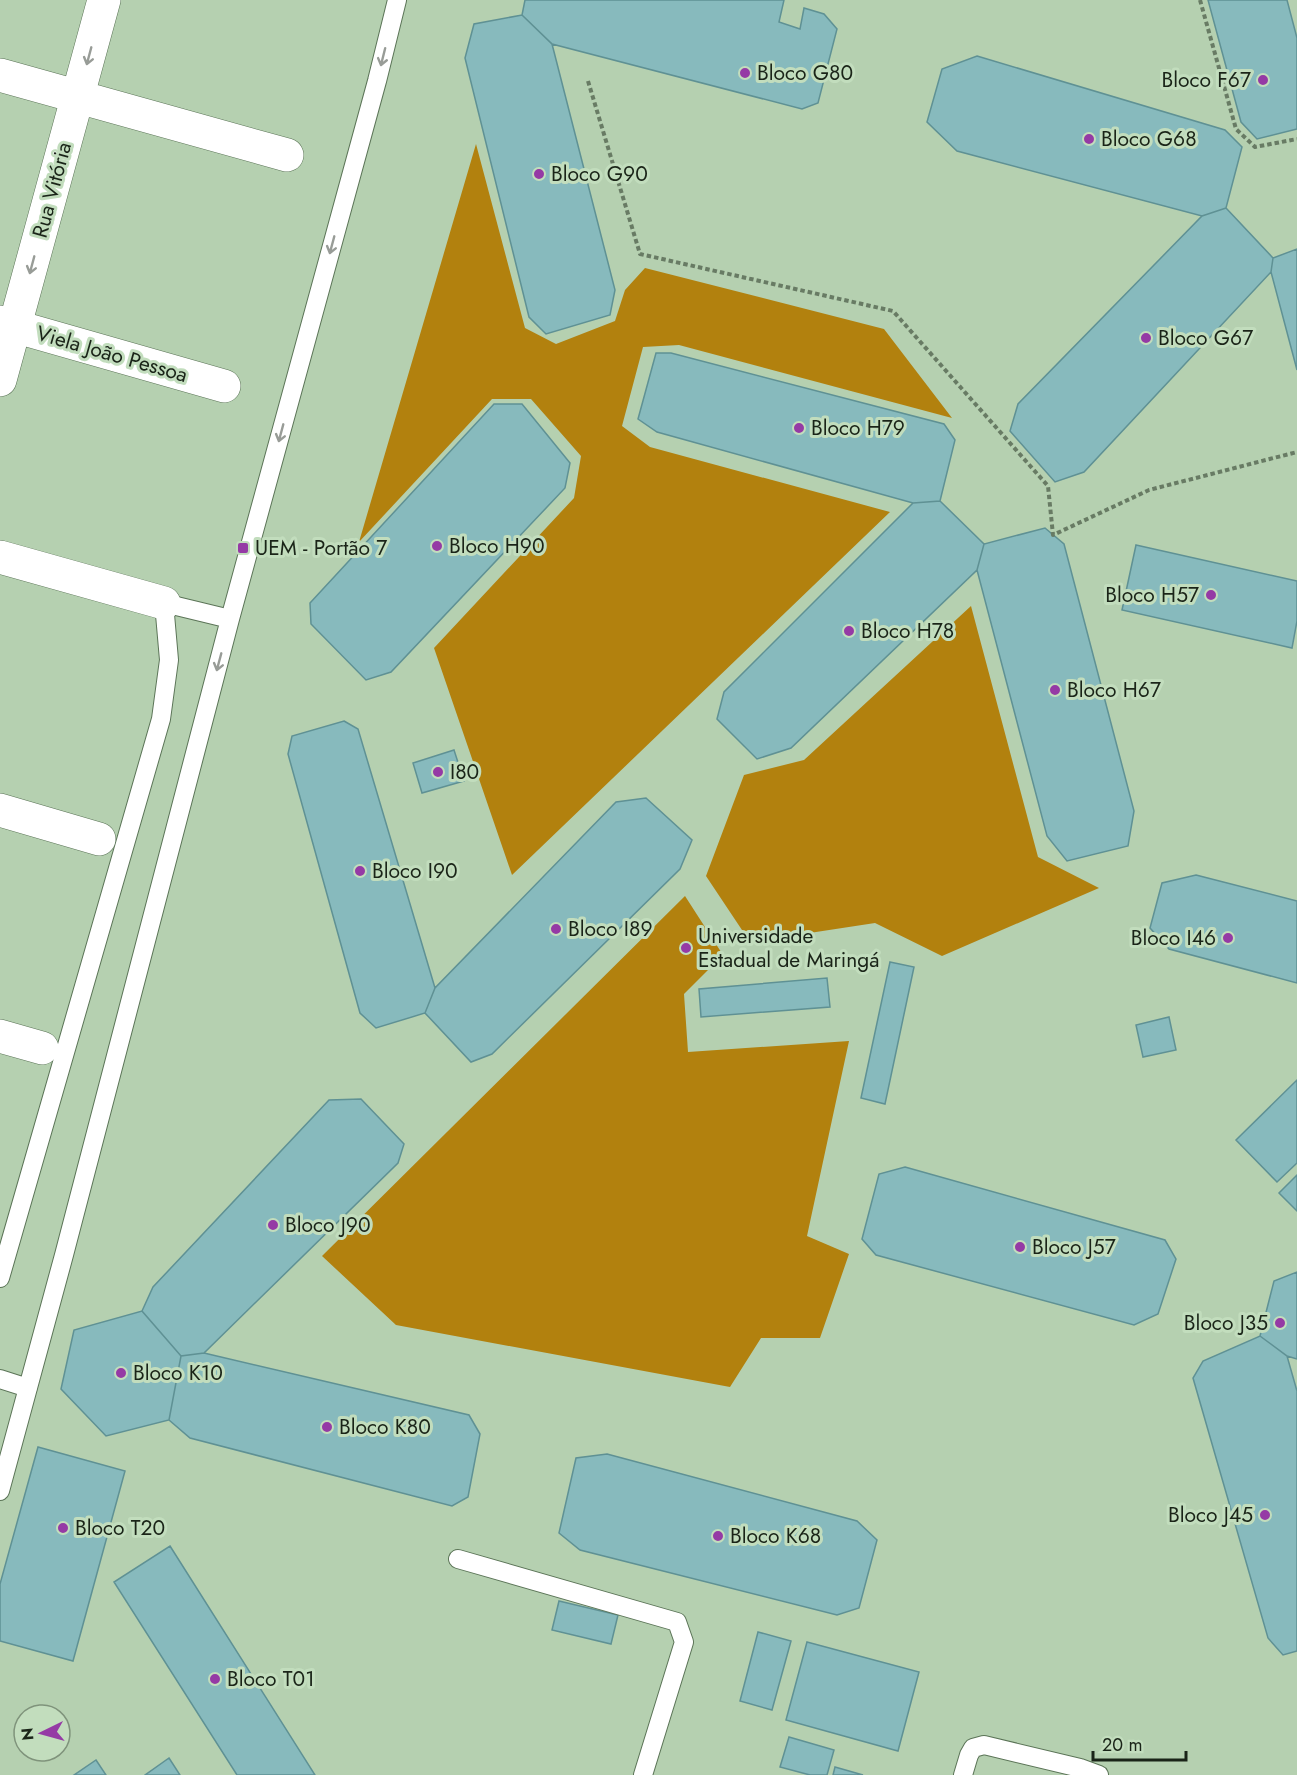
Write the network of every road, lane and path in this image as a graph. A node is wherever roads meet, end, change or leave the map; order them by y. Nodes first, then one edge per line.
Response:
1 (104, 0) edge
2 (397, 0) edge
3 (1200, 0) edge
4 (0, 75) edge
5 (588, 81) dead end
6 (78, 97) junction
7 (1297, 139) edge
8 (287, 155) dead end
9 (7, 324) edge
10 (0, 380) edge
11 (224, 386) dead end
12 (1297, 452) edge
13 (0, 557) edge
14 (164, 603) junction
15 (230, 620) junction
16 (0, 810) edge
17 (99, 838) dead end
18 (0, 1036) edge
19 (42, 1048) dead end
20 (0, 1278) edge
21 (0, 1379) edge
22 (28, 1388) junction
23 (0, 1491) edge
24 (458, 1559) dead end
25 (643, 1775) edge
26 (963, 1775) edge
27 (1099, 1775) edge

1 -> 6 street, Rua Vitória
2 -> 15 lane
3 - 7 path
4 - 6 street
5 - 12 path
6 - 8 street
6 -> 9 street, Rua Vitória
9 - 10 street, Rua Vitória
9 - 11 street, Viela João Pessoa
13 - 14 street
14 - 15 lane
14 - 20 lane
15 -> 22 lane
16 - 17 street
18 - 19 street
21 - 22 lane
22 - 23 lane
24 - 25 lane
26 - 27 lane

